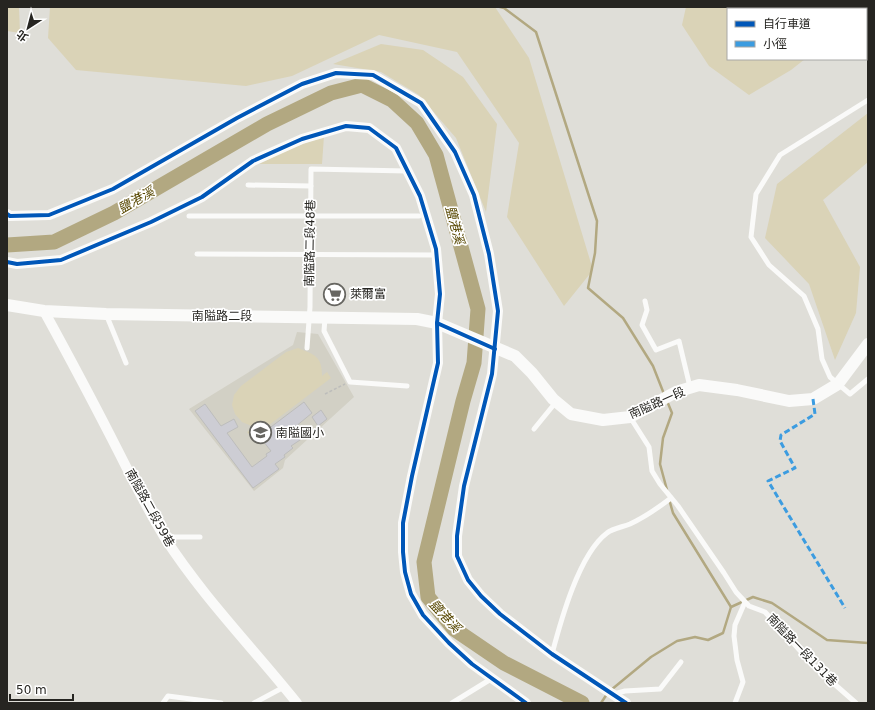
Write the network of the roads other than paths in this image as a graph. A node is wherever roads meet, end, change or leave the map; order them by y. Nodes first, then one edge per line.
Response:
1 (868, 100) edge
2 (407, 171) junction
3 (248, 185) dead end
4 (311, 186) junction
5 (7, 214) edge
6 (189, 216) dead end
7 (311, 216) junction
8 (419, 216) dead end
9 (197, 254) dead end
10 (310, 254) junction
11 (437, 255) junction
12 (7, 262) edge
13 (645, 301) dead end
14 (7, 305) edge
15 (44, 311) junction
16 (106, 314) junction
17 (309, 316) junction
18 (325, 317) junction
19 (437, 323) junction
20 (868, 344) edge
21 (308, 348) dead end
22 (495, 349) junction
23 (126, 363) dead end
24 (868, 379) edge
25 (838, 384) junction
26 (406, 386) dead end
27 (690, 388) junction
28 (556, 402) junction
29 (630, 416) junction
30 (534, 429) dead end
31 (671, 498) junction
32 (164, 537) junction
33 (200, 537) dead end
34 (745, 602) junction
35 (552, 654) junction
36 (681, 662) dead end
37 (491, 679) junction
38 (284, 687) junction
39 (609, 691) junction
40 (163, 703) edge
41 (217, 703) edge
42 (221, 703) edge
43 (254, 703) edge
44 (297, 703) edge
45 (452, 703) edge
46 (526, 703) edge
47 (626, 703) edge
48 (735, 703) edge
49 (856, 703) edge

1 - 25 lane
2 - 4 lane, 南隘路二段48巷
2 - 11 street
2 - 12 street
3 - 4 lane
4 - 7 lane, 南隘路二段48巷
5 - 22 street
6 - 7 lane
7 - 8 lane
7 - 10 lane, 南隘路二段48巷
9 - 10 lane
10 - 11 lane
10 - 17 lane, 南隘路二段48巷
11 - 19 street
13 - 27 lane
14 - 15 street, 南隘路二段
15 - 16 street, 南隘路二段
15 - 32 street, 南隘路二段59巷
16 - 17 street, 南隘路二段
16 - 23 lane
17 - 18 street, 南隘路二段
17 - 21 lane, 南隘路二段48巷
18 - 19 street, 南隘路二段
18 - 26 lane
19 - 22 street, 南隘路二段
19 - 37 street
20 - 25 street, 南隘路一段
22 - 28 street, 南隘路一段
22 - 35 street
24 - 25 lane
25 - 27 street, 南隘路一段
27 - 29 street, 南隘路一段
28 - 29 street, 南隘路一段
28 - 30 lane
29 - 31 lane, 南隘路一段131巷
31 - 34 lane, 南隘路一段131巷
31 - 35 lane
32 - 33 lane
32 - 38 street, 南隘路二段59巷
34 - 48 lane
34 - 49 lane, 南隘路一段131巷
35 - 39 street
36 - 39 lane
37 - 45 lane
37 - 46 street
38 - 43 lane
38 - 44 street, 南隘路二段59巷
39 - 47 street
40 - 41 lane
41 - 42 lane

